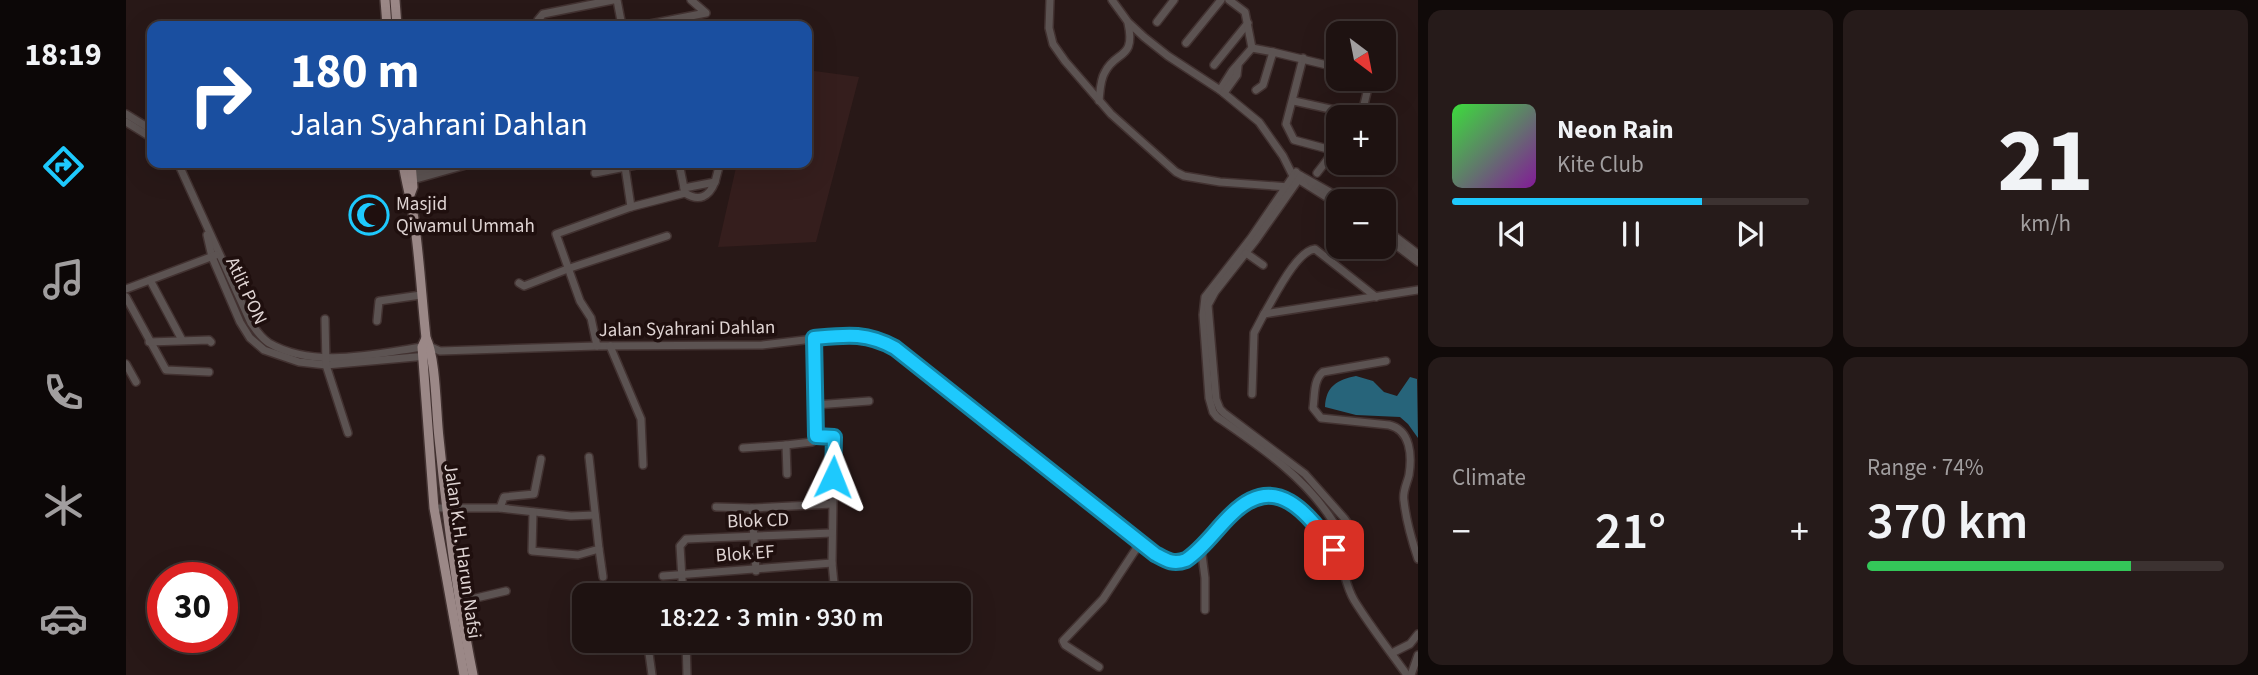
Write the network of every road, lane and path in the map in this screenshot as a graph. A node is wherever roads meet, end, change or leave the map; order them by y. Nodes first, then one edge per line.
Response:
1 (385, 0) edge
2 (395, 0) edge
3 (615, 0) edge
4 (691, 0) edge
5 (1050, 0) edge
6 (1112, 0) edge
7 (1174, 0) edge
8 (1221, 0) edge
9 (1229, 0) edge
10 (387, 21) edge
11 (397, 21) edge
12 (538, 21) edge
13 (621, 21) edge
14 (665, 21) edge
15 (1128, 22) junction
16 (1157, 22) dead end
17 (1248, 23) junction
18 (1186, 43) dead end
19 (1252, 48) junction
20 (1273, 52) junction
21 (1303, 58) junction
22 (1326, 64) edge
23 (1214, 65) dead end
24 (1256, 90) dead end
25 (1222, 92) junction
26 (1099, 101) junction
27 (1294, 101) junction
28 (1326, 109) edge
29 (126, 114) edge
30 (126, 122) edge
31 (147, 127) edge
32 (147, 135) edge
33 (1326, 149) edge
34 (1326, 163) edge
35 (174, 168) edge
36 (180, 168) edge
37 (405, 168) edge
38 (410, 168) edge
39 (440, 168) edge
40 (452, 168) edge
41 (620, 168) edge
42 (625, 168) edge
43 (680, 168) edge
44 (719, 168) edge
45 (595, 173) dead end
46 (1317, 173) dead end
47 (1295, 174) junction
48 (409, 178) junction
49 (715, 182) junction
50 (1290, 187) junction
51 (1326, 190) edge
52 (685, 191) junction
53 (1326, 196) edge
54 (631, 207) junction
55 (667, 236) dead end
56 (1396, 239) edge
57 (1396, 244) edge
58 (1246, 253) junction
59 (216, 255) junction
60 (1417, 258) edge
61 (1263, 265) dead end
62 (570, 268) junction
63 (150, 280) junction
64 (519, 283) dead end
65 (127, 287) edge
66 (1418, 290) edge
67 (421, 295) junction
68 (126, 297) edge
69 (1376, 297) junction
70 (1264, 314) junction
71 (325, 319) dead end
72 (377, 321) dead end
73 (814, 338) junction
74 (182, 340) junction
75 (149, 342) junction
76 (211, 342) dead end
77 (597, 344) junction
78 (610, 346) junction
79 (430, 352) junction
80 (325, 356) junction
81 (1386, 360) dead end
82 (126, 365) edge
83 (326, 365) junction
84 (209, 372) dead end
85 (136, 382) dead end
86 (1252, 394) dead end
87 (869, 401) dead end
88 (815, 405) junction
89 (348, 433) dead end
90 (816, 436) junction
91 (786, 444) junction
92 (743, 448) dead end
93 (589, 457) dead end
94 (541, 460) dead end
95 (643, 465) dead end
96 (1414, 472) edge
97 (787, 474) dead end
98 (832, 504) junction
99 (716, 507) dead end
100 (434, 508) junction
101 (446, 508) junction
102 (500, 508) junction
103 (751, 508) junction
104 (533, 512) junction
105 (1338, 512) junction
106 (596, 515) junction
107 (1331, 518) junction
108 (832, 533) junction
109 (754, 537) junction
110 (1140, 543) junction
111 (1200, 547) junction
112 (599, 549) junction
113 (1336, 554) junction
114 (1418, 559) edge
115 (832, 564) junction
116 (756, 570) junction
117 (682, 574) junction
118 (663, 576) dead end
119 (603, 577) dead end
120 (682, 583) edge
121 (834, 583) edge
122 (506, 591) dead end
123 (458, 602) junction
124 (1205, 610) dead end
125 (1417, 639) edge
126 (650, 653) edge
127 (686, 653) edge
128 (1392, 653) junction
129 (1418, 655) edge
130 (1099, 667) dead end
131 (464, 675) edge
132 (473, 675) edge
133 (652, 675) edge
134 (687, 675) edge
135 (1409, 675) edge

1 - 10 main road
2 - 11 main road
3 - 12 street
3 - 13 street
4 - 14 street
5 - 26 street
6 - 15 street
7 - 16 street
8 - 18 street
9 - 17 street
15 - 25 street
15 - 26 street
17 - 19 street
17 - 23 street
19 - 20 street
19 - 25 street
20 - 21 street
20 - 24 street
21 - 22 street
21 - 27 street
25 - 47 street
26 - 50 street
27 - 28 street
27 - 33 street
29 - 31 street
30 - 32 street
34 - 46 street
35 - 59 street, Atlit PON
36 - 59 street, Atlit PON
37 - 48 main road
38 - 48 main road
39 - 48 street
40 - 48 street
41 - 45 street
42 - 54 street
43 - 52 street
44 - 49 street
47 - 50 street
47 - 51 street
47 - 53 street
48 - 67 main road
49 - 52 street
49 - 52 street
50 - 58 street
50 - 107 street
52 - 54 street
54 - 62 street
55 - 62 street
56 - 60 street
57 - 60 street
58 - 61 street
58 - 105 street
59 - 63 street
59 - 80 street, Atlit PON
59 - 83 street, Atlit PON
62 - 64 street
62 - 77 street
63 - 65 street
63 - 74 street
66 - 69 street
67 - 72 street
67 - 79 main road
68 - 75 street
69 - 70 street
69 - 70 street
70 - 86 street
71 - 80 street
73 - 78 street, Jalan Syahrani Dahlan
73 - 88 street
73 - 110 street, Jalan Syahrani Dahlan
74 - 75 street
74 - 76 street
75 - 84 street
77 - 78 street, Jalan Syahrani Dahlan
77 - 79 street, Jalan Syahrani Dahlan
78 - 95 street
79 - 80 street, Atlit PON
79 - 83 street, Atlit PON
79 - 100 main road, Jalan K.H. Harun Nafsi
79 - 101 main road, Jalan K.H. Harun Nafsi
80 - 83 street
81 - 96 street
82 - 85 street
83 - 89 street
87 - 88 street
88 - 90 street
90 - 91 street
90 - 98 street
91 - 92 street
91 - 97 street
93 - 106 street
94 - 102 street
96 - 114 street
98 - 103 street
98 - 108 street
99 - 103 street
100 - 101 street
100 - 131 main road, Jalan K.H. Harun Nafsi
101 - 102 street
101 - 123 main road, Jalan K.H. Harun Nafsi
102 - 104 street
103 - 109 street
104 - 106 street
104 - 112 street
105 - 107 street
105 - 113 street
106 - 112 street
107 - 113 street
108 - 109 street, Blok CD
108 - 115 street
109 - 116 street
109 - 117 street, Blok CD
110 - 111 street, Jalan Syahrani Dahlan
110 - 130 street
111 - 113 street, Jalan Syahrani Dahlan
111 - 124 street
112 - 119 street
113 - 128 street, Jalan Syahrani Dahlan
115 - 116 street, Blok EF
115 - 121 street
116 - 117 street, Blok EF
117 - 118 street, Blok EF
117 - 120 street
122 - 123 street
123 - 132 main road, Jalan K.H. Harun Nafsi
125 - 128 street
126 - 133 street
127 - 134 street
128 - 135 street, Jalan Syahrani Dahlan
129 - 135 street

